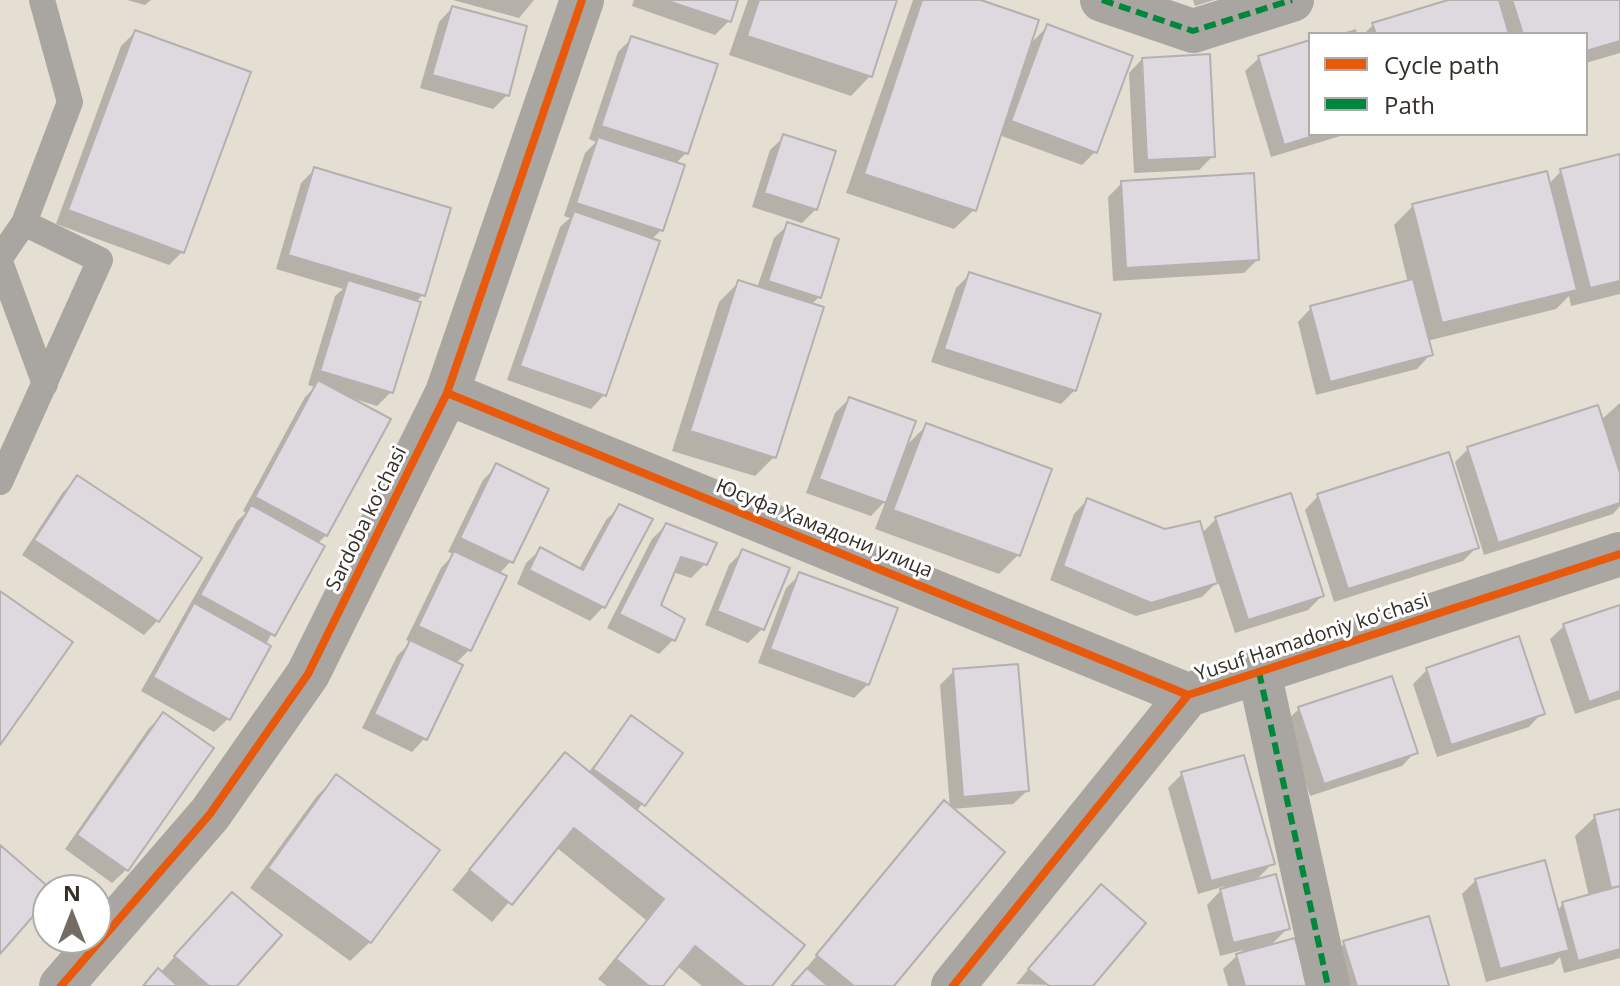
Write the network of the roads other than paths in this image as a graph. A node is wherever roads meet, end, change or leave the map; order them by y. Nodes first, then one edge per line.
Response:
1 (42, 0) edge
2 (582, 0) edge
3 (1102, 0) edge
4 (1292, 0) edge
5 (24, 223) junction
6 (0, 260) edge
7 (45, 384) junction
8 (447, 393) junction
9 (7, 450) edge
10 (0, 482) edge
11 (1620, 554) edge
12 (1259, 672) junction
13 (1188, 695) junction
14 (61, 986) edge
15 (953, 986) edge
16 (1328, 986) edge

1 - 5 lane
2 - 8 street, Sardoba koʻchasi
3 - 4 street
5 - 6 lane
5 - 7 lane
6 - 7 lane
7 - 9 lane
8 - 13 street, Юсуфа Хамадони улица
8 - 14 street, Sardoba koʻchasi
9 - 10 lane
11 - 12 street, Yusuf Hamadoniy koʻchasi
12 - 13 street, Yusuf Hamadoniy koʻchasi
12 - 16 street
13 - 15 street, Yusuf Hamadoniy koʻchasi

